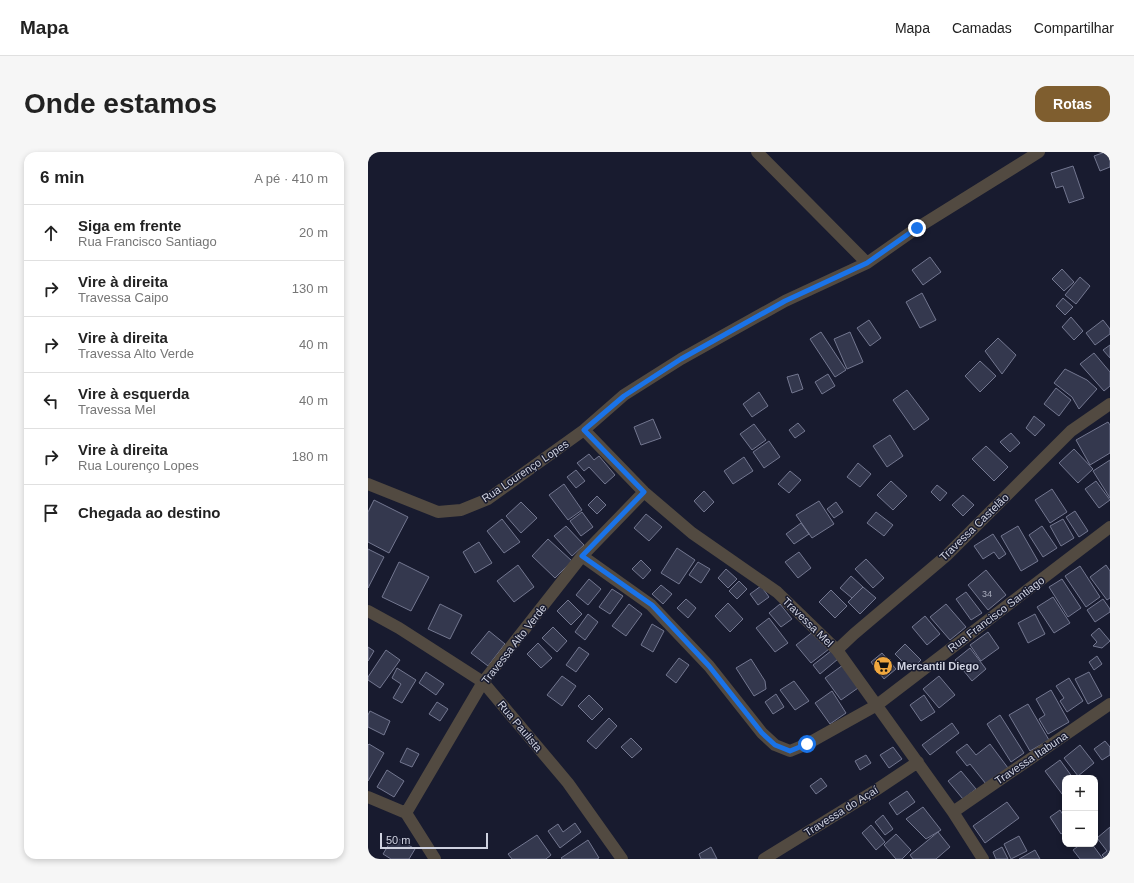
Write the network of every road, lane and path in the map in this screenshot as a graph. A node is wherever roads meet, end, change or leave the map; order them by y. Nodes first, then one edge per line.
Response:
1 (757, 152) edge
2 (1039, 152) edge
3 (867, 263) junction
4 (1110, 404) edge
5 (584, 430) junction
6 (368, 484) edge
7 (644, 492) junction
8 (1110, 527) edge
9 (582, 556) junction
10 (368, 611) edge
11 (837, 650) junction
12 (483, 682) junction
13 (1110, 704) edge
14 (877, 705) junction
15 (918, 762) junction
16 (368, 797) edge
17 (953, 812) junction
18 (406, 813) junction
19 (435, 859) edge
20 (622, 859) edge
21 (764, 859) edge
22 (983, 859) edge

1 - 3 street
2 - 3 street, Rua Lourenço Lopes
3 - 5 street, Rua Lourenço Lopes
4 - 11 street, Travessa Castelão
5 - 6 street, Rua Lourenço Lopes
5 - 7 street, Travessa Mel
7 - 9 street, Travessa Alto Verde
7 - 11 street, Travessa Mel
8 - 14 street, Rua Francisco Santiago
9 - 12 street, Travessa Alto Verde
9 - 14 street, Rua Francisco Santiago
10 - 12 street, Rua Paulista
11 - 14 street, Travessa Mel
12 - 18 street, Travessa Alto Verde
12 - 20 street, Rua Paulista
13 - 17 street, Travessa Itabuna
14 - 15 street, Travessa Mel
15 - 17 street, Travessa Mel
15 - 21 street, Travessa do Açaí
16 - 18 street
17 - 22 street, Travessa Mel
18 - 19 street

